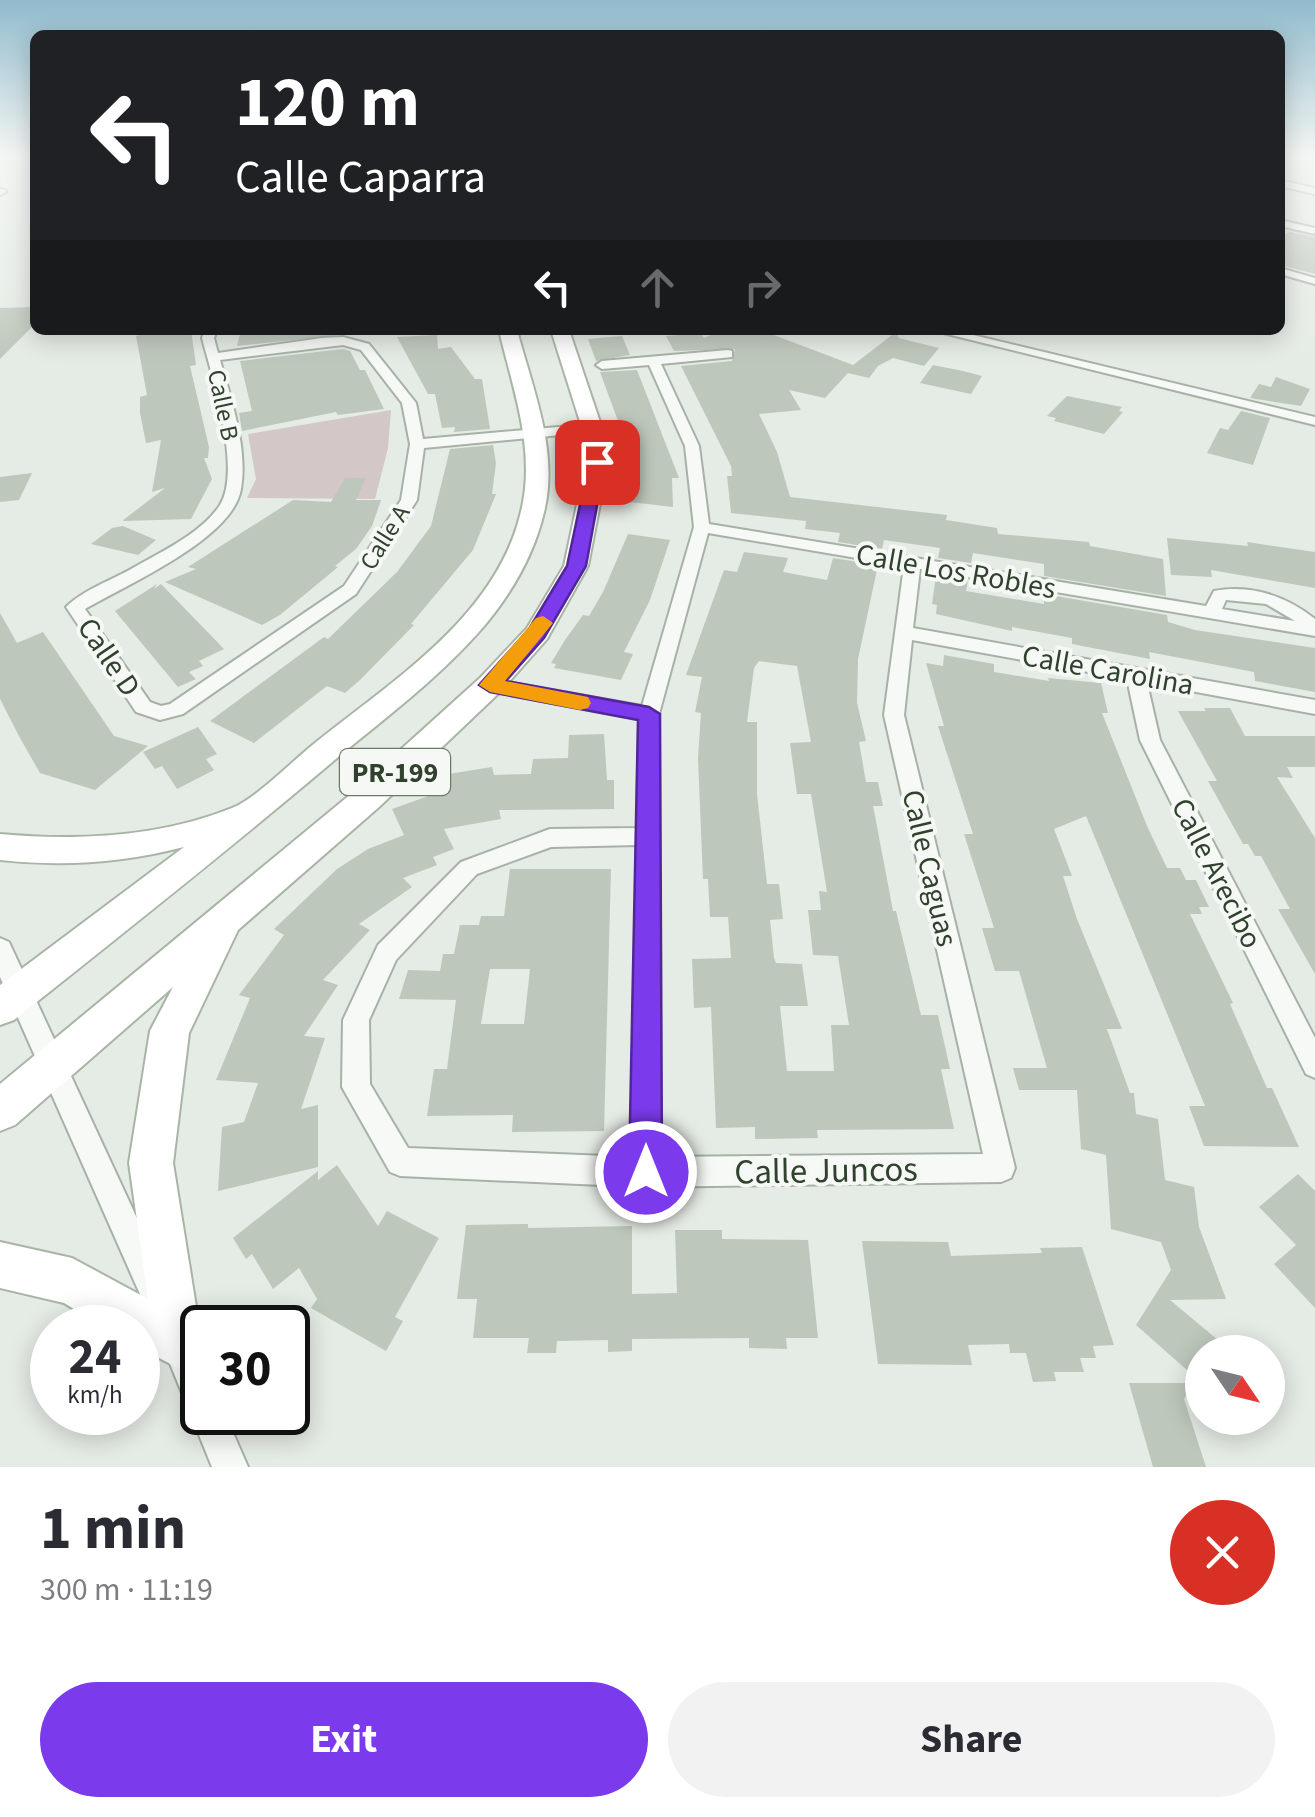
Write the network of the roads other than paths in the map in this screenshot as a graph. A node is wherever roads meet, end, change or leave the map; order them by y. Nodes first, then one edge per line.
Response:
1 (1289, 224) edge
2 (1315, 232) edge
3 (1285, 272) edge
4 (1315, 280) edge
5 (209, 335) edge
6 (509, 335) edge
7 (562, 335) edge
8 (957, 335) edge
9 (728, 354) dead end
10 (214, 357) junction
11 (654, 360) junction
12 (602, 365) dead end
13 (1315, 421) edge
14 (592, 428) junction
15 (535, 433) junction
16 (418, 444) junction
17 (702, 528) junction
18 (912, 564) junction
19 (75, 607) joint
20 (1211, 613) junction
21 (1315, 629) edge
22 (902, 632) junction
23 (1136, 675) junction
24 (490, 685) junction
25 (1315, 706) edge
26 (143, 707) joint
27 (649, 714) junction
28 (249, 816) junction
29 (646, 836) junction
30 (0, 847) edge
31 (226, 922) junction
32 (0, 949) edge
33 (18, 1008) edge
34 (53, 1065) junction
35 (1315, 1065) edge
36 (0, 1112) edge
37 (1001, 1168) joint
38 (646, 1172) junction
39 (0, 1265) edge
40 (178, 1344) junction
41 (180, 1349) edge
42 (217, 1435) edge
43 (230, 1467) edge

1 - 2 street
3 - 4 street
5 - 10 street, Calle B
6 - 15 main road, PR-199
7 - 14 main road, PR-199
8 - 13 street
9 - 11 street
10 - 16 street, Calle A
10 - 19 street, Calle B
11 - 12 street
11 - 17 street
14 - 15 street
14 - 24 main road, PR-199
15 - 16 street
15 - 28 main road, PR-199
16 - 26 street, Calle A
17 - 18 street, Calle Los Robles
17 - 27 street
18 - 20 street, Calle Los Robles
18 - 22 street, Calle Caguas
19 - 26 street, Calle D
20 - 21 street, Calle Los Robles
20 - 21 street, Calle Los Robles
22 - 23 street, Calle Carolina
22 - 37 street, Calle Caguas
23 - 25 street, Calle Carolina
23 - 35 street, Calle Arecibo
24 - 27 street
24 - 31 main road, PR-199
27 - 29 street
28 - 30 main road
28 - 33 main road, PR-199
29 - 38 street
29 - 38 street, Calle Juncos
31 - 34 main road, PR-199
31 - 40 main road
32 - 33 street
33 - 34 street
34 - 36 main road, PR-199
34 - 40 street
37 - 38 street, Calle Juncos
39 - 40 main road
40 - 41 street
42 - 43 street

